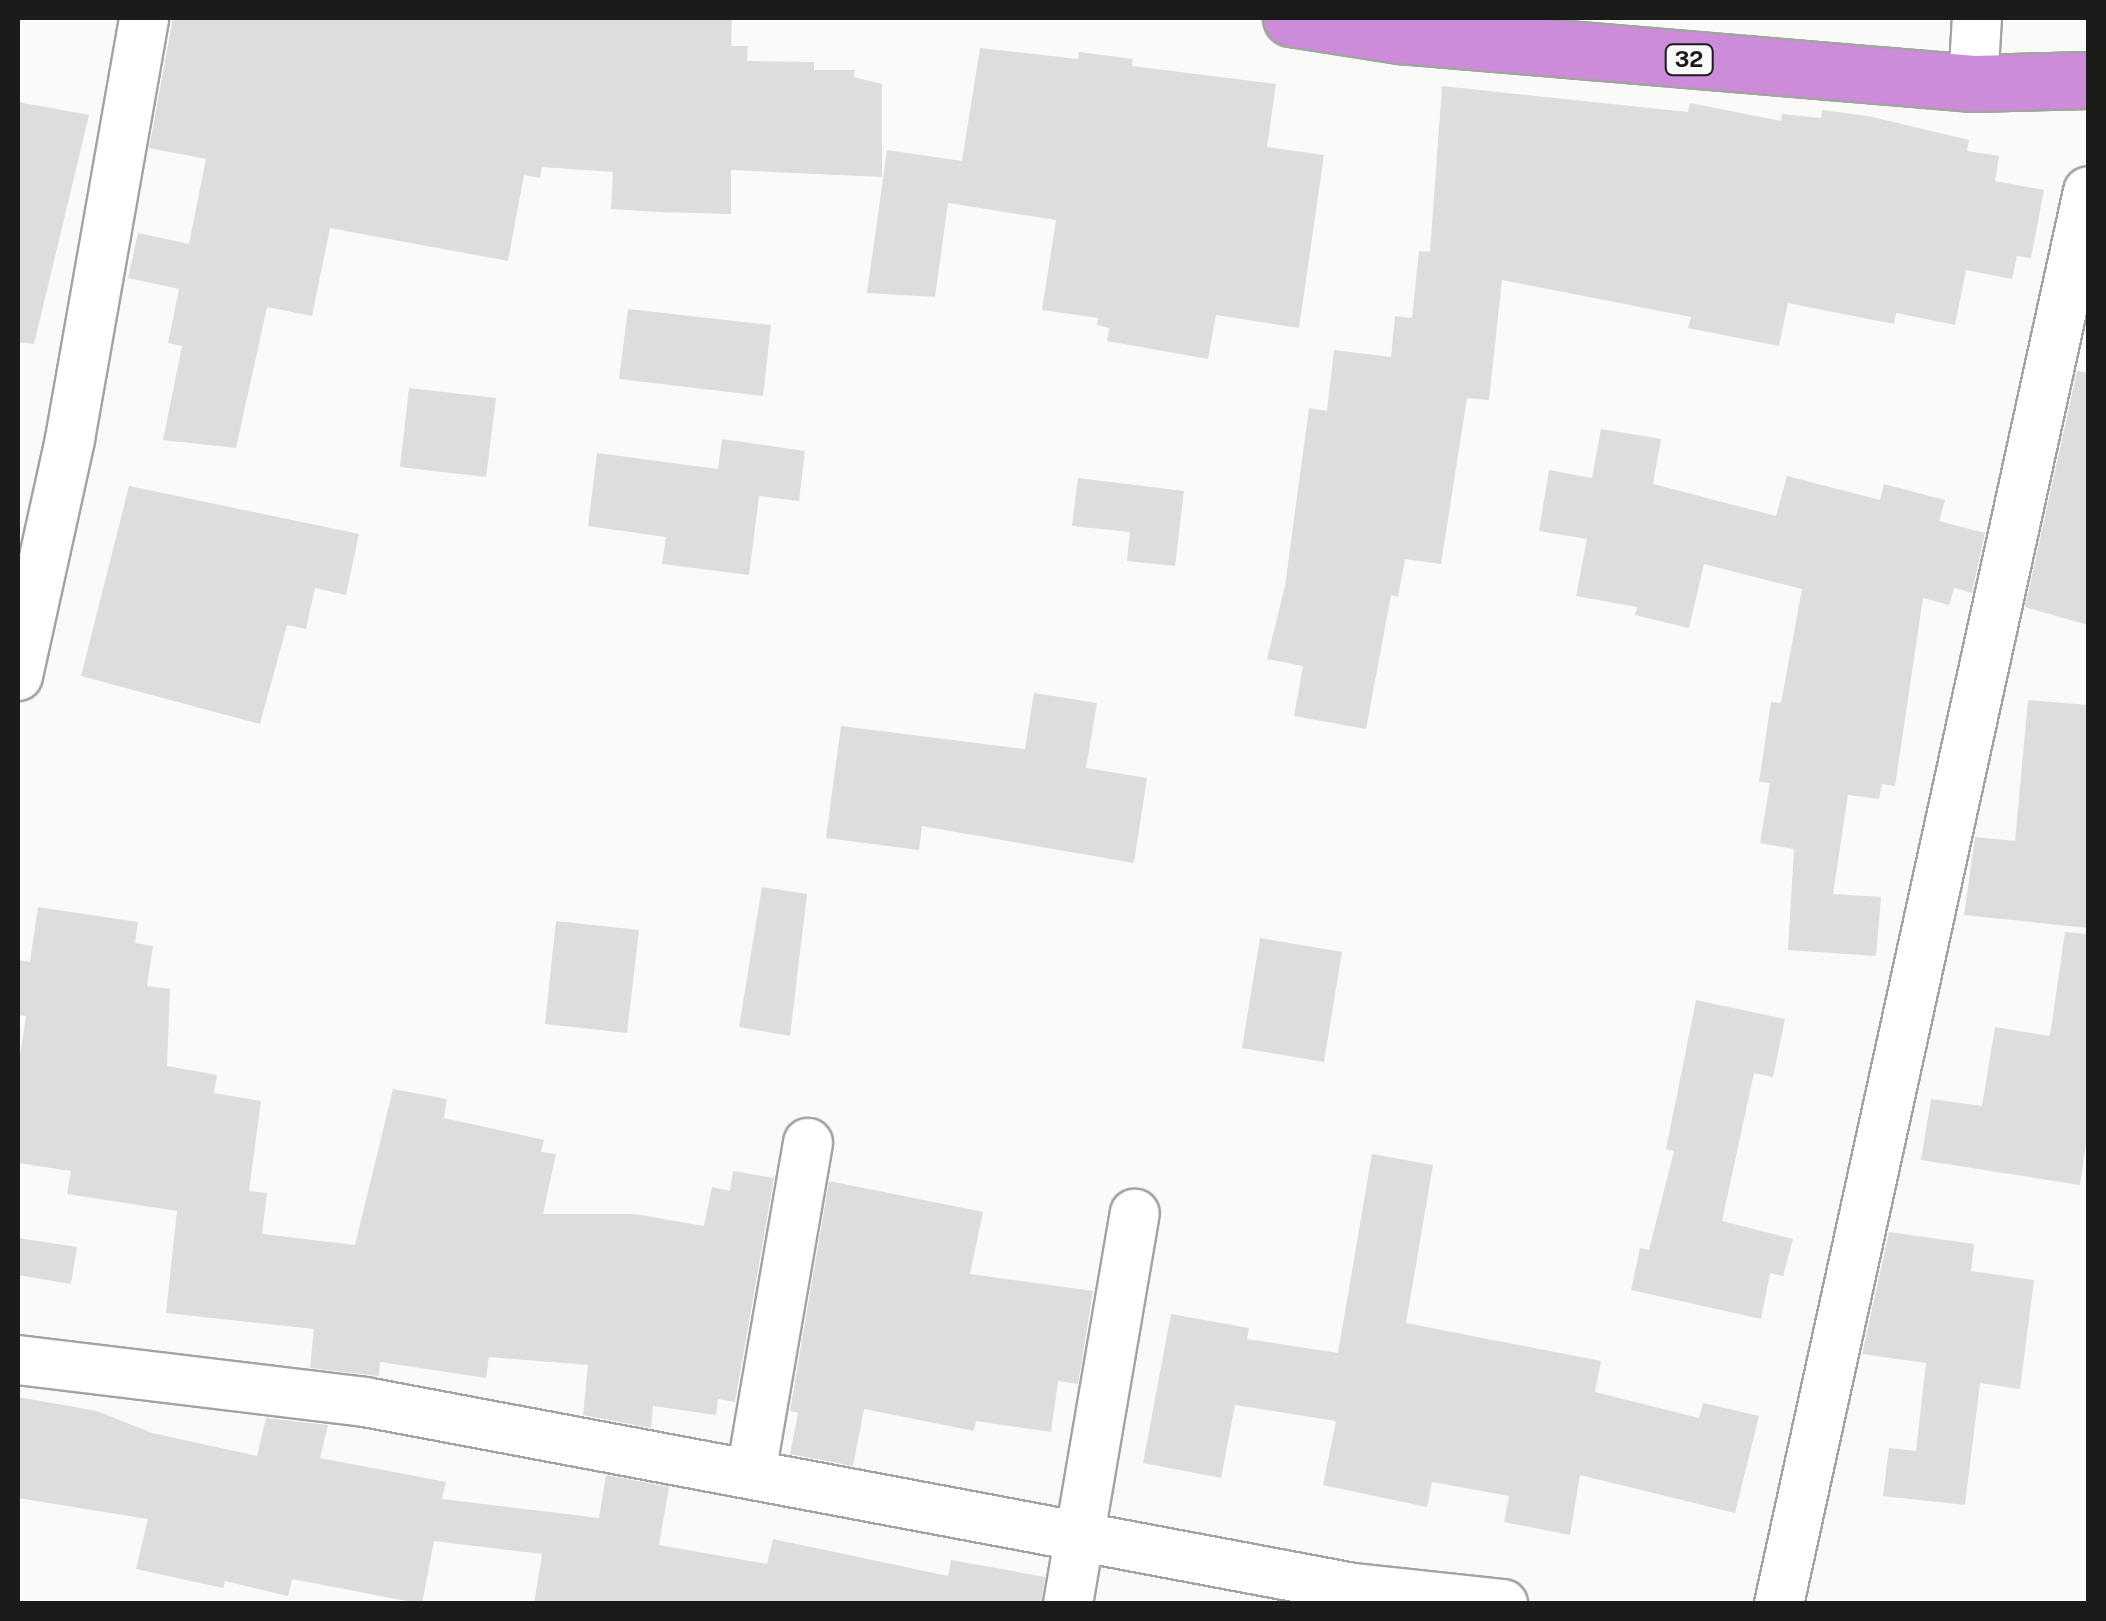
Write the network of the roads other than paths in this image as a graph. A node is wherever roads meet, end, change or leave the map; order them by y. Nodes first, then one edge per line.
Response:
1 (144, 18) edge
2 (1290, 18) edge
3 (1977, 18) edge
4 (1400, 26) edge
5 (2088, 80) edge
6 (1974, 83) junction
7 (2088, 190) edge
8 (18, 676) edge
9 (808, 1142) dead end
10 (1135, 1214) dead end
11 (18, 1360) edge
12 (751, 1473) junction
13 (1082, 1533) junction
14 (1068, 1604) edge
15 (1503, 1604) edge
16 (1779, 1604) edge

1 - 8 street
2 - 4 highway, 32
3 - 6 street
4 - 6 highway, 32
5 - 6 highway, 32
7 - 16 street
9 - 12 street
10 - 13 street
11 - 12 street
12 - 13 street
13 - 14 street
13 - 15 street

